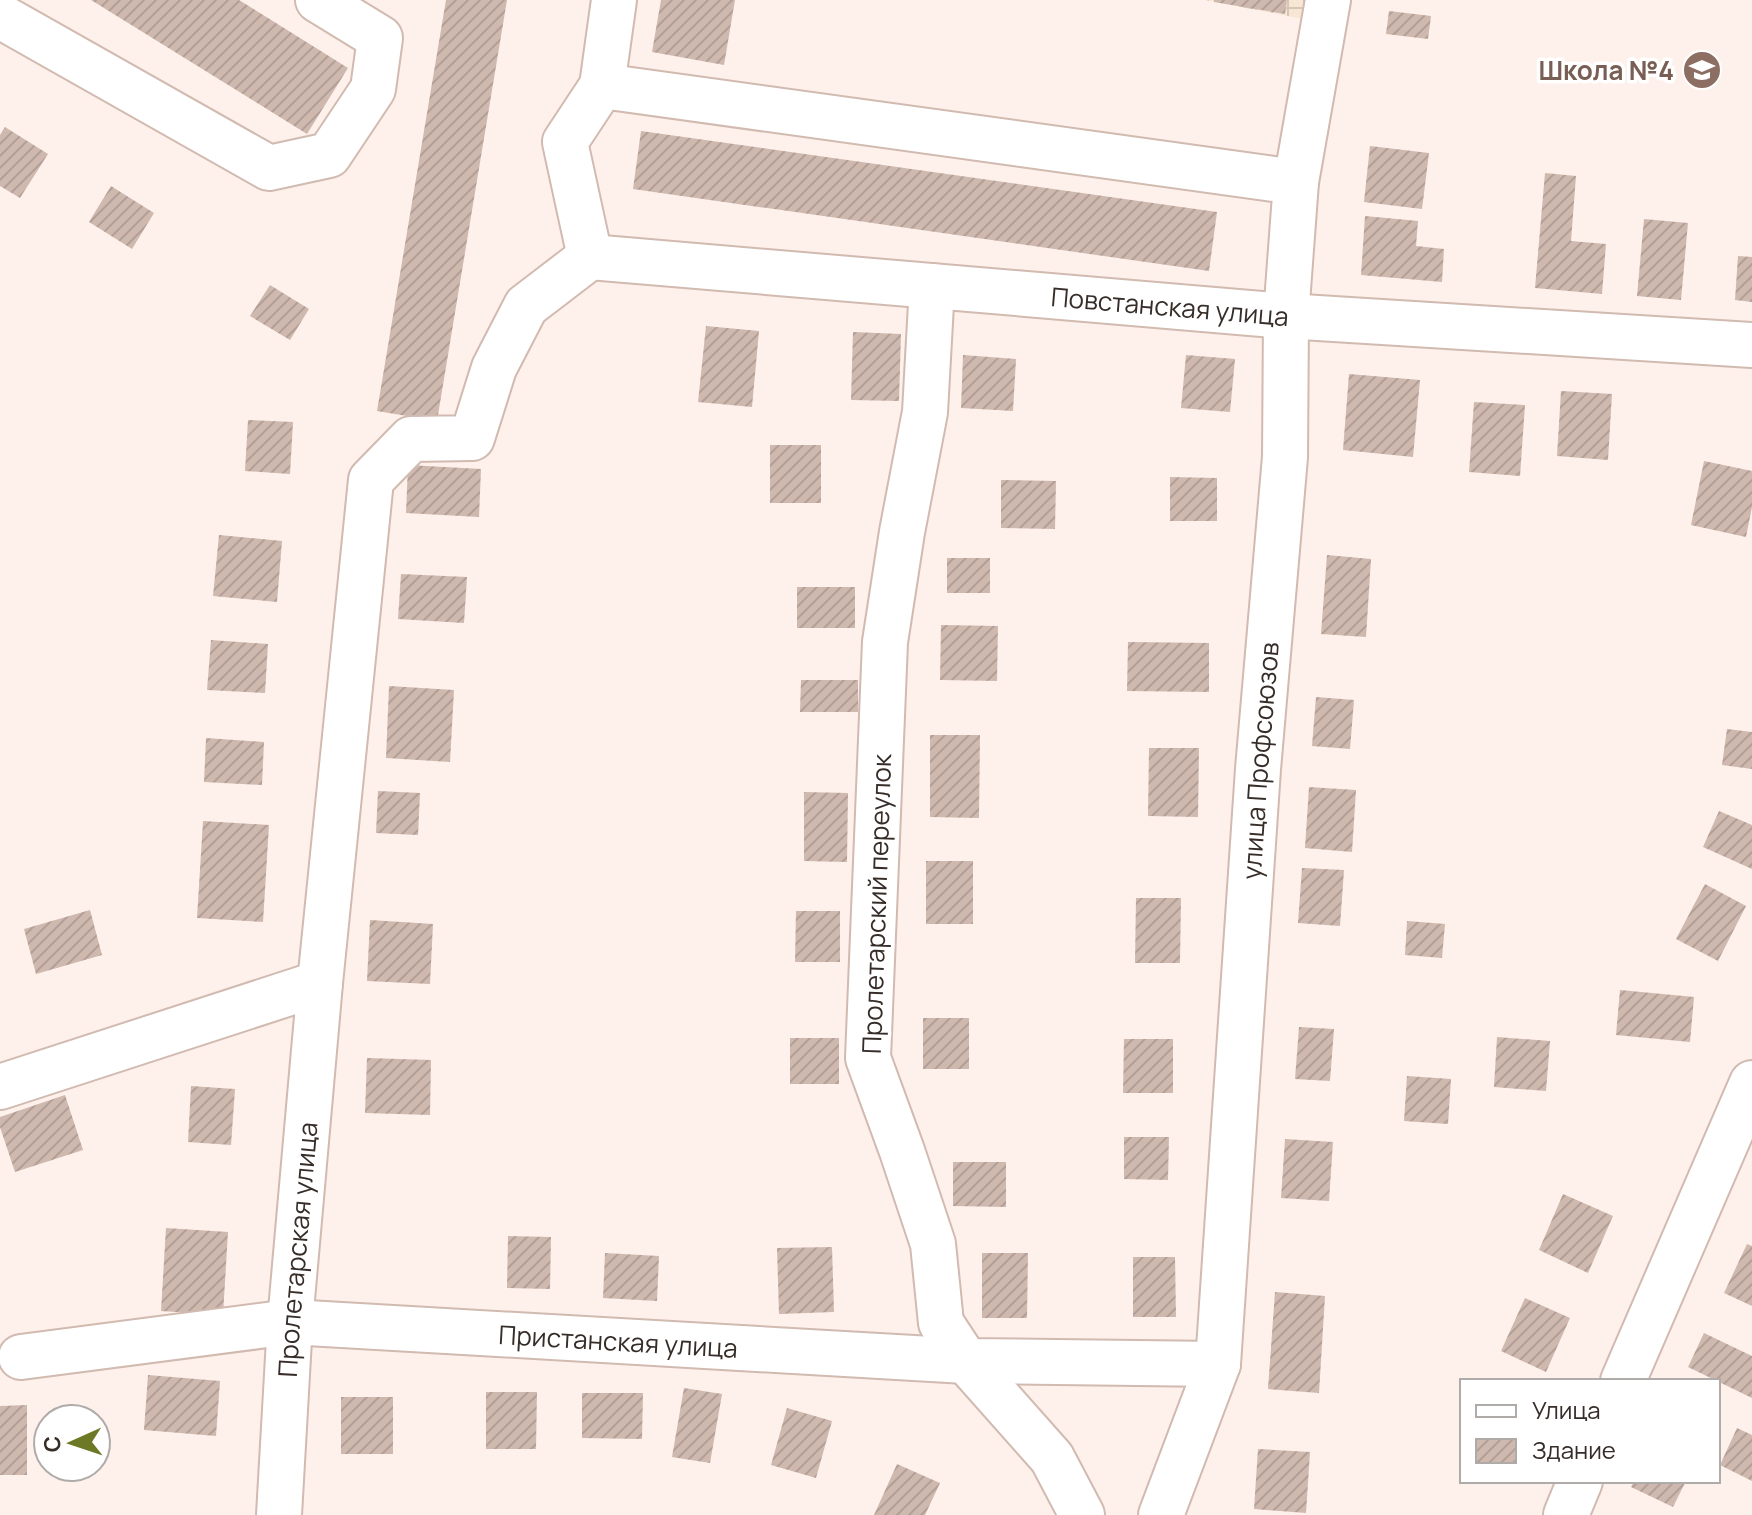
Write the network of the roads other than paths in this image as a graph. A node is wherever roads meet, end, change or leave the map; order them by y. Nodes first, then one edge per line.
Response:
1 (318, 0) edge
2 (614, 0) edge
3 (1328, 0) edge
4 (0, 16) edge
5 (381, 19) edge
6 (602, 86) junction
7 (1296, 182) junction
8 (590, 257) junction
9 (932, 286) junction
10 (1286, 316) junction
11 (1752, 345) edge
12 (320, 983) junction
13 (1752, 1083) edge
14 (0, 1087) edge
15 (290, 1322) junction
16 (21, 1357) dead end
17 (966, 1361) junction
18 (1218, 1364) junction
19 (1624, 1379) edge
20 (1579, 1483) edge
21 (279, 1515) edge
22 (1082, 1515) edge
23 (1161, 1515) edge
24 (1566, 1515) edge

1 - 5 street
2 - 6 street
3 - 7 street, улица Профсоюзов
4 - 5 street
6 - 7 street
6 - 8 street
7 - 10 street, улица Профсоюзов
8 - 9 street, Повстанская улица
8 - 12 street, Пролетарская улица
9 - 10 street, Повстанская улица
9 - 17 street, Пролетарский переулок
10 - 11 street, Повстанская улица
10 - 18 street, улица Профсоюзов
12 - 14 street
12 - 15 street, Пролетарская улица
13 - 19 street
15 - 16 street, Пристанская улица
15 - 17 street, Пристанская улица
15 - 21 street, Пролетарская улица
17 - 18 street, Пристанская улица
17 - 22 street, Пролетарский переулок
18 - 23 street, улица Профсоюзов
20 - 24 street

